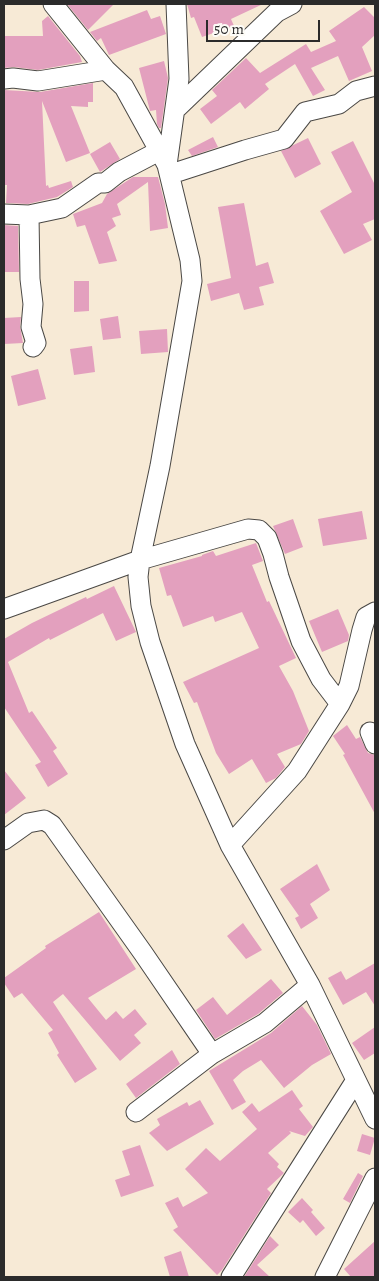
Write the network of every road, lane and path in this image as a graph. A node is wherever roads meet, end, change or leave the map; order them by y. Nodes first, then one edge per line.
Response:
1 (53, 4) edge
2 (176, 4) edge
3 (292, 4) edge
4 (106, 70) junction
5 (4, 79) edge
6 (375, 86) edge
7 (175, 110) junction
8 (166, 163) junction
9 (4, 214) edge
10 (29, 215) junction
11 (33, 347) dead end
12 (140, 560) junction
13 (4, 609) edge
14 (375, 612) edge
15 (340, 704) junction
16 (4, 840) edge
17 (230, 845) junction
18 (310, 985) junction
19 (212, 1054) junction
20 (356, 1080) junction
21 (136, 1112) dead end
22 (375, 1119) edge
23 (375, 1178) edge
24 (231, 1277) edge
25 (325, 1277) edge

1 - 4 street
2 - 7 street
3 - 7 street
4 - 5 street
4 - 8 street
6 - 8 street
7 - 8 street
8 - 10 street
8 - 12 street
9 - 10 street
10 - 11 street
12 - 13 street
12 - 15 street
12 - 17 street
14 - 15 street
15 - 17 street
16 - 19 street
17 - 18 street
18 - 19 street
18 - 20 street
19 - 21 street
20 - 22 street
20 - 24 street
23 - 25 street

